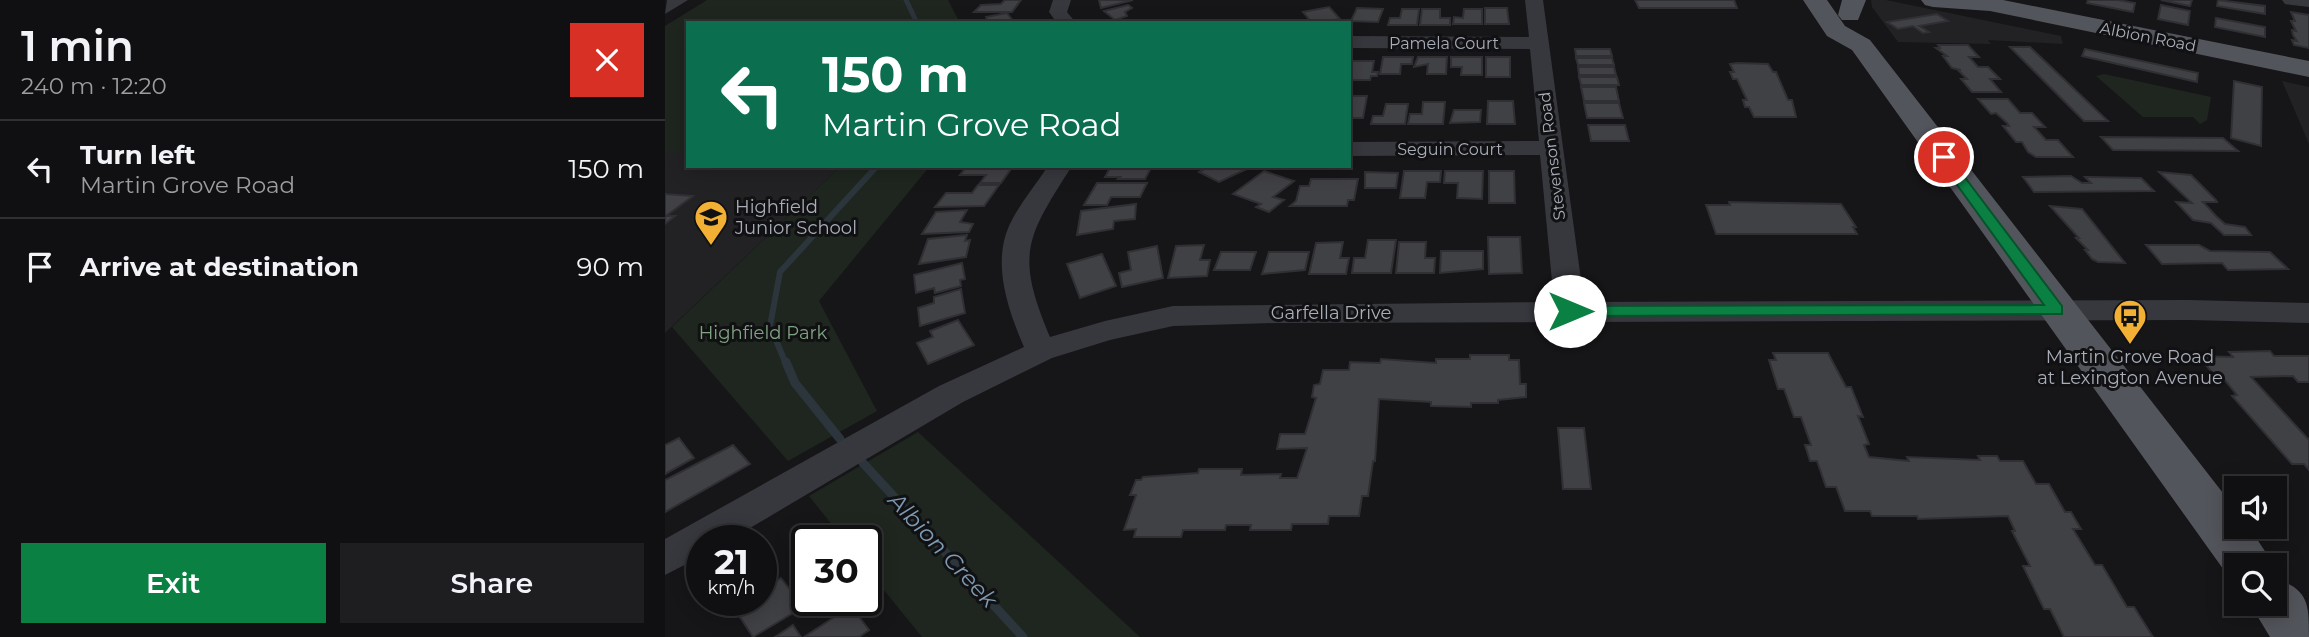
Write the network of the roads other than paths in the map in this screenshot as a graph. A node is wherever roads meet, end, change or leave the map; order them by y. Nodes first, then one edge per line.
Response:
1 (679, 0) edge
2 (1062, 0) edge
3 (1534, 0) edge
4 (1815, 0) edge
5 (1933, 0) edge
6 (2291, 0) edge
7 (2309, 2) edge
8 (1978, 3) edge
9 (1848, 5) edge
10 (665, 9) edge
11 (1065, 21) edge
12 (1351, 42) edge
13 (1539, 43) junction
14 (1861, 45) junction
15 (2309, 69) edge
16 (1551, 148) junction
17 (1351, 149) edge
18 (1060, 168) edge
19 (2056, 310) junction
20 (1570, 311) junction
21 (2309, 313) edge
22 (1041, 351) junction
23 (2240, 553) edge
24 (665, 558) edge
25 (2286, 616) edge
26 (2302, 637) edge

1 - 10 street
2 - 11 street
3 - 13 street, Stevenson Road
4 - 14 main road
5 - 8 main road, Albion Road
6 - 7 street
8 - 15 main road, Albion Road
9 - 14 main road
12 - 13 street, Pamela Court
13 - 16 street, Stevenson Road
14 - 19 main road
16 - 17 street, Seguin Court
16 - 20 street, Stevenson Road
18 - 22 street
19 - 20 street, Garfella Drive
19 - 21 street, Garfella Drive
19 - 23 main road
20 - 22 street, Garfella Drive
22 - 24 street, Garfella Drive
25 - 26 main road

